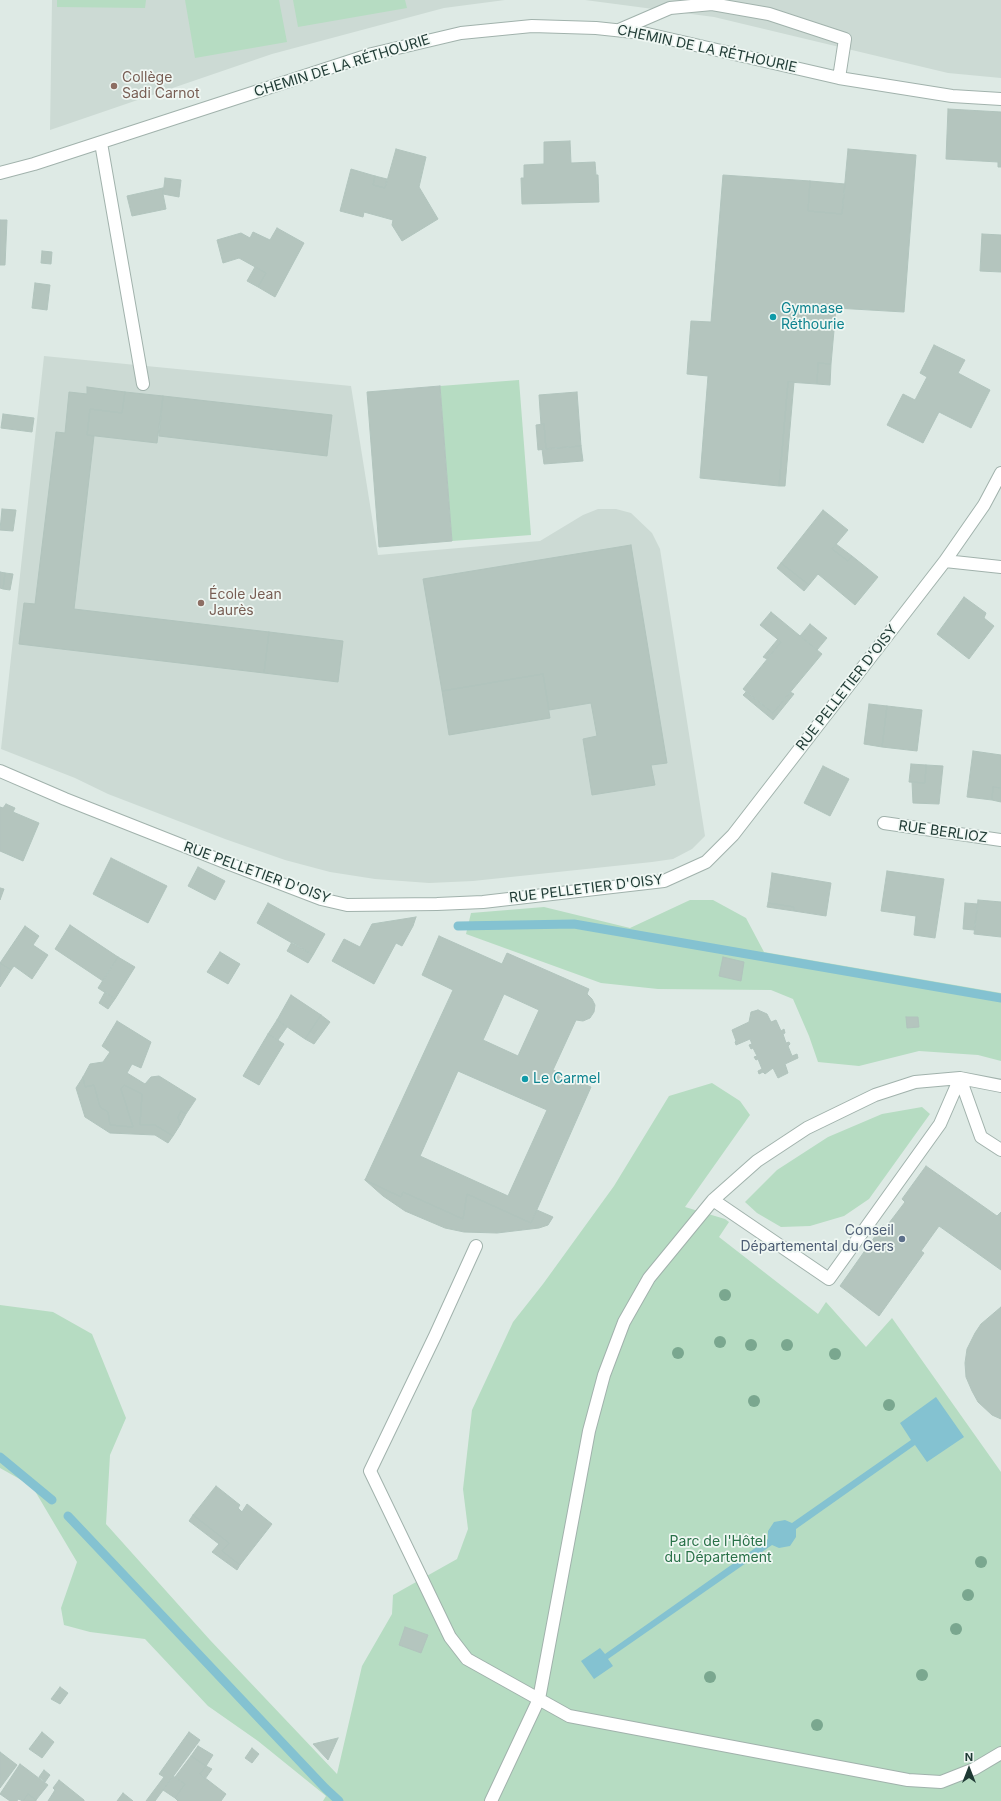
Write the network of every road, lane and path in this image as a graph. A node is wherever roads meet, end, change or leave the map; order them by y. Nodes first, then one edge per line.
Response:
1 (619, 30) junction
2 (839, 78) junction
3 (1001, 99) edge
4 (101, 143) junction
5 (0, 173) edge
6 (143, 384) dead end
7 (1001, 473) edge
8 (945, 561) junction
9 (1001, 567) edge
10 (0, 771) edge
11 (884, 823) dead end
12 (1001, 840) edge
13 (960, 1078) junction
14 (1001, 1086) edge
15 (1001, 1150) edge
16 (713, 1200) junction
17 (476, 1246) dead end
18 (539, 1699) junction
19 (1001, 1753) edge
20 (491, 1801) edge

1 - 2 street, CHEMIN DE LA RÉTHOURIE
1 - 2 street
1 - 4 street, CHEMIN DE LA RÉTHOURIE
2 - 3 street, CHEMIN DE LA RÉTHOURIE
4 - 5 street, CHEMIN DE LA RÉTHOURIE
4 - 6 street
7 - 8 street, RUE PELLETIER D'OISY
8 - 9 street
8 - 10 street, RUE PELLETIER D'OISY
11 - 12 street, RUE BERLIOZ
13 - 14 street
13 - 15 street
13 - 16 street
13 - 16 street
16 - 18 street
17 - 18 street
18 - 19 street
18 - 20 street

